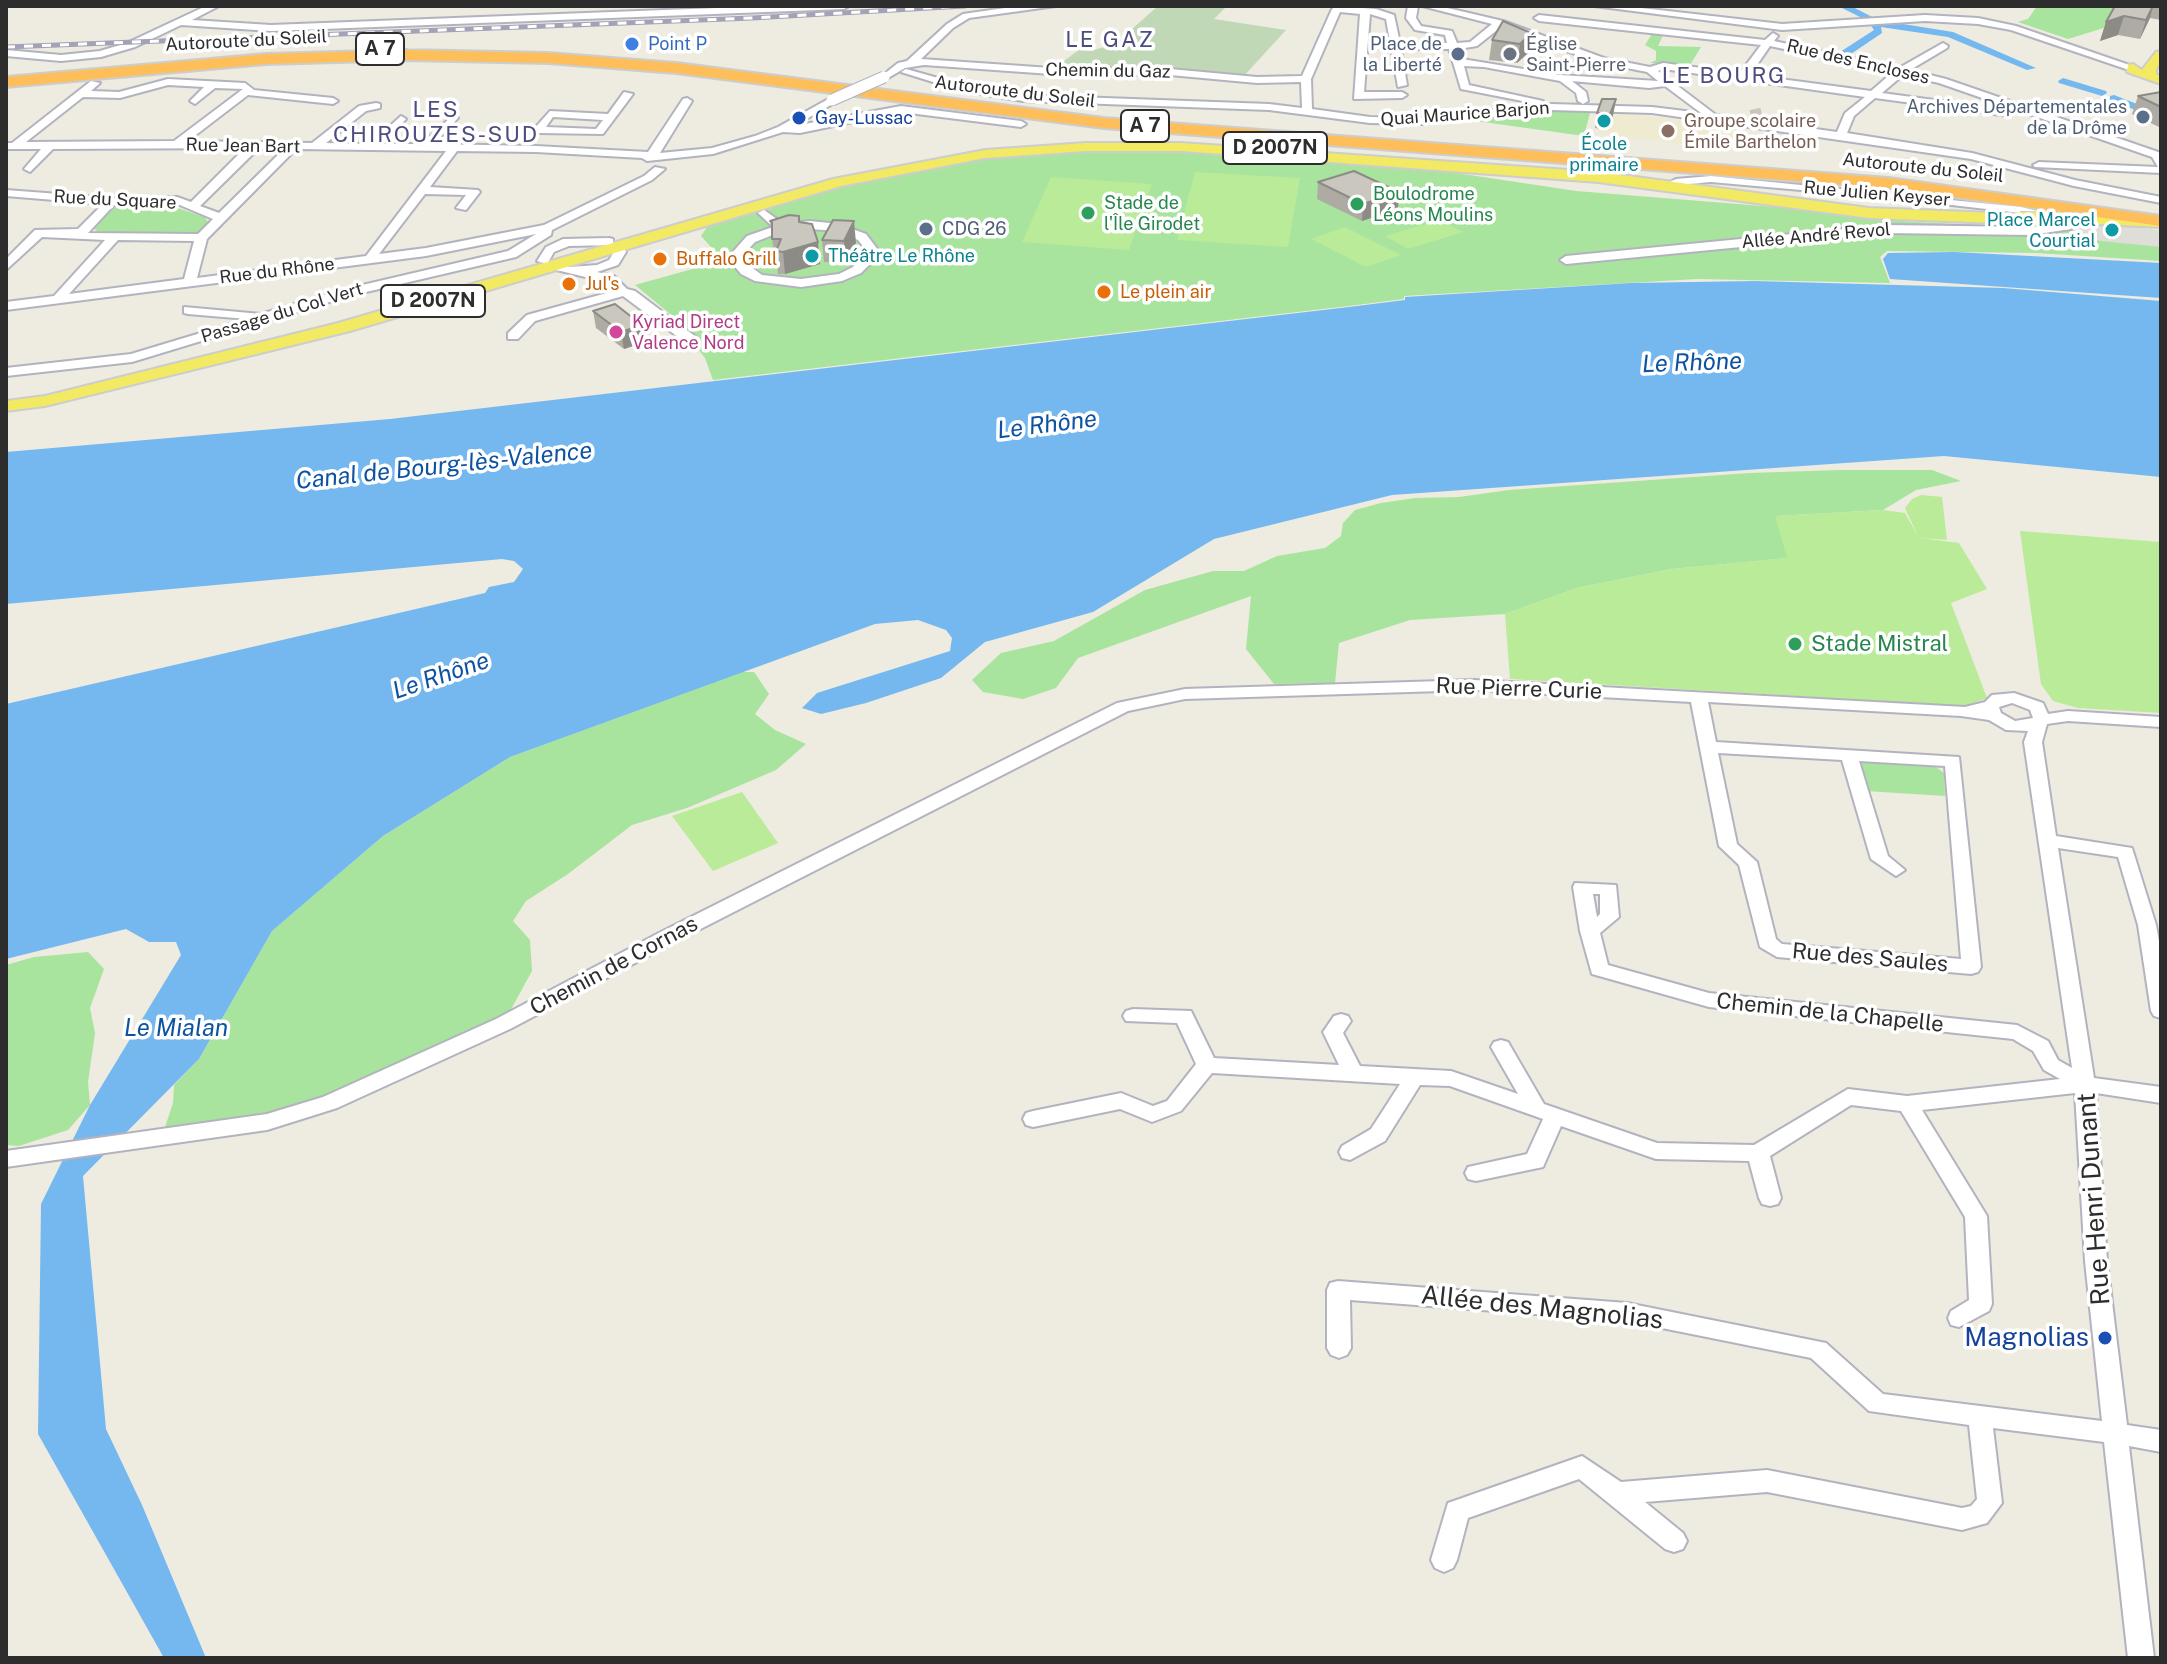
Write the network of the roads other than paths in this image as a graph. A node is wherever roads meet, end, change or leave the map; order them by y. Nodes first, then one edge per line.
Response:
1 (214, 6) edge
2 (470, 6) edge
3 (562, 6) edge
4 (844, 6) edge
5 (1051, 6) edge
6 (1413, 6) edge
7 (1427, 6) edge
8 (1557, 6) edge
9 (1599, 6) edge
10 (1621, 6) edge
11 (1692, 6) edge
12 (1899, 6) edge
13 (744, 8) edge
14 (1337, 8) edge
15 (623, 10) edge
16 (1374, 10) edge
17 (1679, 14) junction
18 (560, 18) junction
19 (1539, 18) junction
20 (1925, 18) junction
21 (465, 21) junction
22 (180, 22) junction
23 (1500, 23) junction
24 (1782, 26) junction
25 (1519, 31) junction
26 (1768, 43) junction
27 (1395, 46) junction
28 (1453, 46) junction
29 (1943, 46) dead end
30 (1599, 50) dead end
31 (6, 53) edge
32 (1584, 55) junction
33 (1456, 62) junction
34 (2150, 69) edge
35 (905, 70) junction
36 (1650, 70) junction
37 (1901, 71) junction
38 (6, 76) edge
39 (1743, 77) junction
40 (1564, 78) junction
41 (1306, 79) junction
42 (6, 82) edge
43 (95, 83) dead end
44 (1668, 83) junction
45 (213, 84) junction
46 (246, 92) junction
47 (79, 94) junction
48 (628, 94) dead end
49 (1874, 94) junction
50 (1358, 99) junction
51 (195, 101) dead end
52 (333, 101) dead end
53 (687, 101) dead end
54 (1583, 101) junction
55 (376, 106) dead end
56 (1623, 107) junction
57 (1307, 112) junction
58 (1712, 117) junction
59 (453, 118) dead end
60 (401, 119) dead end
61 (1357, 119) junction
62 (2055, 119) junction
63 (1021, 124) dead end
64 (782, 129) junction
65 (1841, 134) junction
66 (177, 144) junction
67 (50, 145) junction
68 (254, 146) junction
69 (292, 147) junction
70 (314, 147) junction
71 (9, 149) edge
72 (371, 149) junction
73 (424, 149) junction
74 (453, 149) junction
75 (536, 149) junction
76 (625, 154) junction
77 (1992, 161) junction
78 (657, 162) junction
79 (2161, 167) edge
80 (30, 169) dead end
81 (1676, 182) junction
82 (422, 190) junction
83 (6, 193) edge
84 (2161, 200) edge
85 (112, 201) junction
86 (193, 206) junction
87 (462, 208) dead end
88 (764, 213) dead end
89 (2161, 214) edge
90 (2021, 215) junction
91 (1949, 217) junction
92 (222, 219) junction
93 (2161, 222) edge
94 (2067, 227) joint
95 (781, 228) junction
96 (81, 233) junction
97 (553, 235) junction
98 (115, 236) junction
99 (201, 238) junction
100 (614, 250) junction
101 (369, 260) junction
102 (1566, 260) dead end
103 (547, 264) junction
104 (6, 266) edge
105 (580, 271) junction
106 (610, 279) junction
107 (190, 281) junction
108 (623, 292) junction
109 (58, 299) junction
110 (6, 306) edge
111 (188, 310) dead end
112 (271, 316) junction
113 (513, 336) dead end
114 (691, 340) dead end
115 (6, 372) edge
116 (6, 406) edge
117 (1698, 696) junction
118 (1992, 711) junction
119 (2161, 722) edge
120 (2037, 724) junction
121 (1083, 725) joint
122 (1709, 747) junction
123 (1849, 755) junction
124 (2049, 841) junction
125 (1896, 870) dead end
126 (2154, 927) edge
127 (1590, 931) dead end
128 (2161, 1011) edge
129 (1133, 1016) dead end
130 (1341, 1021) dead end
131 (1501, 1047) dead end
132 (1207, 1065) junction
133 (1353, 1073) junction
134 (1416, 1075) junction
135 (2085, 1084) junction
136 (2161, 1095) edge
137 (1907, 1104) junction
138 (1545, 1112) junction
139 (1033, 1119) dead end
140 (1350, 1152) dead end
141 (1758, 1153) junction
142 (9, 1158) edge
143 (1476, 1173) dead end
144 (1770, 1198) dead end
145 (1959, 1318) dead end
146 (1339, 1348) dead end
147 (1980, 1416) junction
148 (2116, 1433) junction
149 (2161, 1441) edge
150 (1617, 1493) junction
151 (1674, 1541) dead end
152 (1444, 1560) dead end
153 (2141, 1658) edge

1 - 22 street
2 - 21 street
3 - 18 street
4 - 13 street
5 - 35 street
6 - 28 street
7 - 23 street
8 - 19 street
9 - 17 street
10 - 17 street
11 - 17 street
12 - 20 street
13 - 15 street
14 - 16 street
14 - 41 street
15 - 18 street
16 - 27 street
16 - 50 street
17 - 24 street
18 - 21 street
19 - 25 street
19 - 26 street, Rue des Encloses
20 - 24 street
20 - 34 street
21 - 22 street
22 - 31 street
23 - 25 street
23 - 28 street
24 - 26 street
25 - 32 street
26 - 37 street, Rue des Encloses
26 - 39 street
27 - 28 street
27 - 50 street
28 - 33 street
29 - 37 street
30 - 32 street
32 - 36 street
32 - 40 street
33 - 40 street
33 - 54 street
35 - 41 street, Chemin du Gaz
35 - 57 street, Quai Maurice Barjon
35 - 64 street, bridge
36 - 39 street
36 - 44 street
37 - 49 street
37 - 62 street, Rue des Encloses
38 - 89 highway, Autoroute du Soleil / A 7
39 - 49 street
40 - 44 street
40 - 54 street
41 - 57 street
42 - 93 highway, Autoroute du Soleil / A 7
43 - 47 street
44 - 58 street
45 - 46 street
45 - 47 street
45 - 51 street
46 - 52 street
46 - 66 street
47 - 71 street
48 - 75 street
49 - 62 street
49 - 65 street
50 - 61 street
53 - 78 street
54 - 56 street
55 - 70 street
56 - 58 street
56 - 61 street, Quai Maurice Barjon
57 - 61 street, Quai Maurice Barjon
58 - 65 street
59 - 73 street
60 - 72 street
62 - 79 street, Rue des Encloses
63 - 64 street
64 - 78 street
65 - 77 street
66 - 67 street, Rue Jean Bart
66 - 68 street, Rue Jean Bart
67 - 71 street, Rue Jean Bart
67 - 80 street
68 - 69 street, Rue Jean Bart
68 - 86 street
69 - 70 street, Rue Jean Bart
69 - 92 street
70 - 72 street, Rue Jean Bart
72 - 73 street, Rue Jean Bart
73 - 74 street, Rue Jean Bart
74 - 75 street, Rue Jean Bart
74 - 82 street
75 - 76 street, Rue Jean Bart
76 - 78 street, Rue Jean Bart
76 - 78 street, Rue Jean Bart
77 - 79 street
77 - 84 street
78 - 97 street, Rue du Rhône
81 - 90 street, Rue Julien Keyser
81 - 91 main road, D 2007N
81 - 100 main road, D 2007N
82 - 87 street
82 - 101 street
83 - 85 street, Rue du Square
85 - 86 street, Rue du Square
85 - 96 street
86 - 92 street, Rue du Square
88 - 95 street
90 - 91 main road
90 - 93 main road, bridge
90 - 94 street, Rue Julien Keyser
91 - 100 main road, D 2007N
92 - 99 street
94 - 102 street, Allée André Revol
95 - 95 street
96 - 98 street
96 - 104 street
97 - 100 street, Rue du Rhône
97 - 101 street, Rue du Rhône
97 - 103 street, Rue du Rhône
97 - 112 street, Passage du Col Vert
98 - 99 street
98 - 109 street
99 - 107 street
100 - 103 main road, D 2007N
100 - 105 street
100 - 106 street
101 - 107 street, Rue du Rhône
103 - 105 street
103 - 116 main road, D 2007N
105 - 106 street
106 - 108 street
107 - 109 street, Rue du Rhône
108 - 113 street
108 - 114 street
109 - 110 street, Rue du Rhône
111 - 112 street
112 - 115 street, Passage du Col Vert
117 - 118 street, Rue Pierre Curie
117 - 121 street, Rue Pierre Curie
117 - 122 street, Rue des Saules
118 - 120 street
118 - 120 street
119 - 120 street
120 - 124 street, Rue Henri Dunant
121 - 142 street, Chemin de Cornas
122 - 123 street, Rue des Saules
122 - 123 street, Rue des Saules
123 - 125 street
124 - 126 street
124 - 135 street, Rue Henri Dunant
126 - 128 street
127 - 135 street, Chemin de la Chapelle
129 - 132 street
130 - 133 street
131 - 138 street
132 - 133 street
132 - 139 street
133 - 134 street
134 - 138 street
134 - 140 street
135 - 136 street
135 - 137 street
135 - 148 street, Rue Henri Dunant
137 - 141 street
137 - 145 street
138 - 141 street
138 - 143 street
141 - 144 street
146 - 147 street, Allée des Magnolias
147 - 148 street, Allée des Magnolias
147 - 150 street
148 - 149 street, Allée des Magnolias
148 - 153 street, Rue Henri Dunant
150 - 151 street
150 - 152 street

